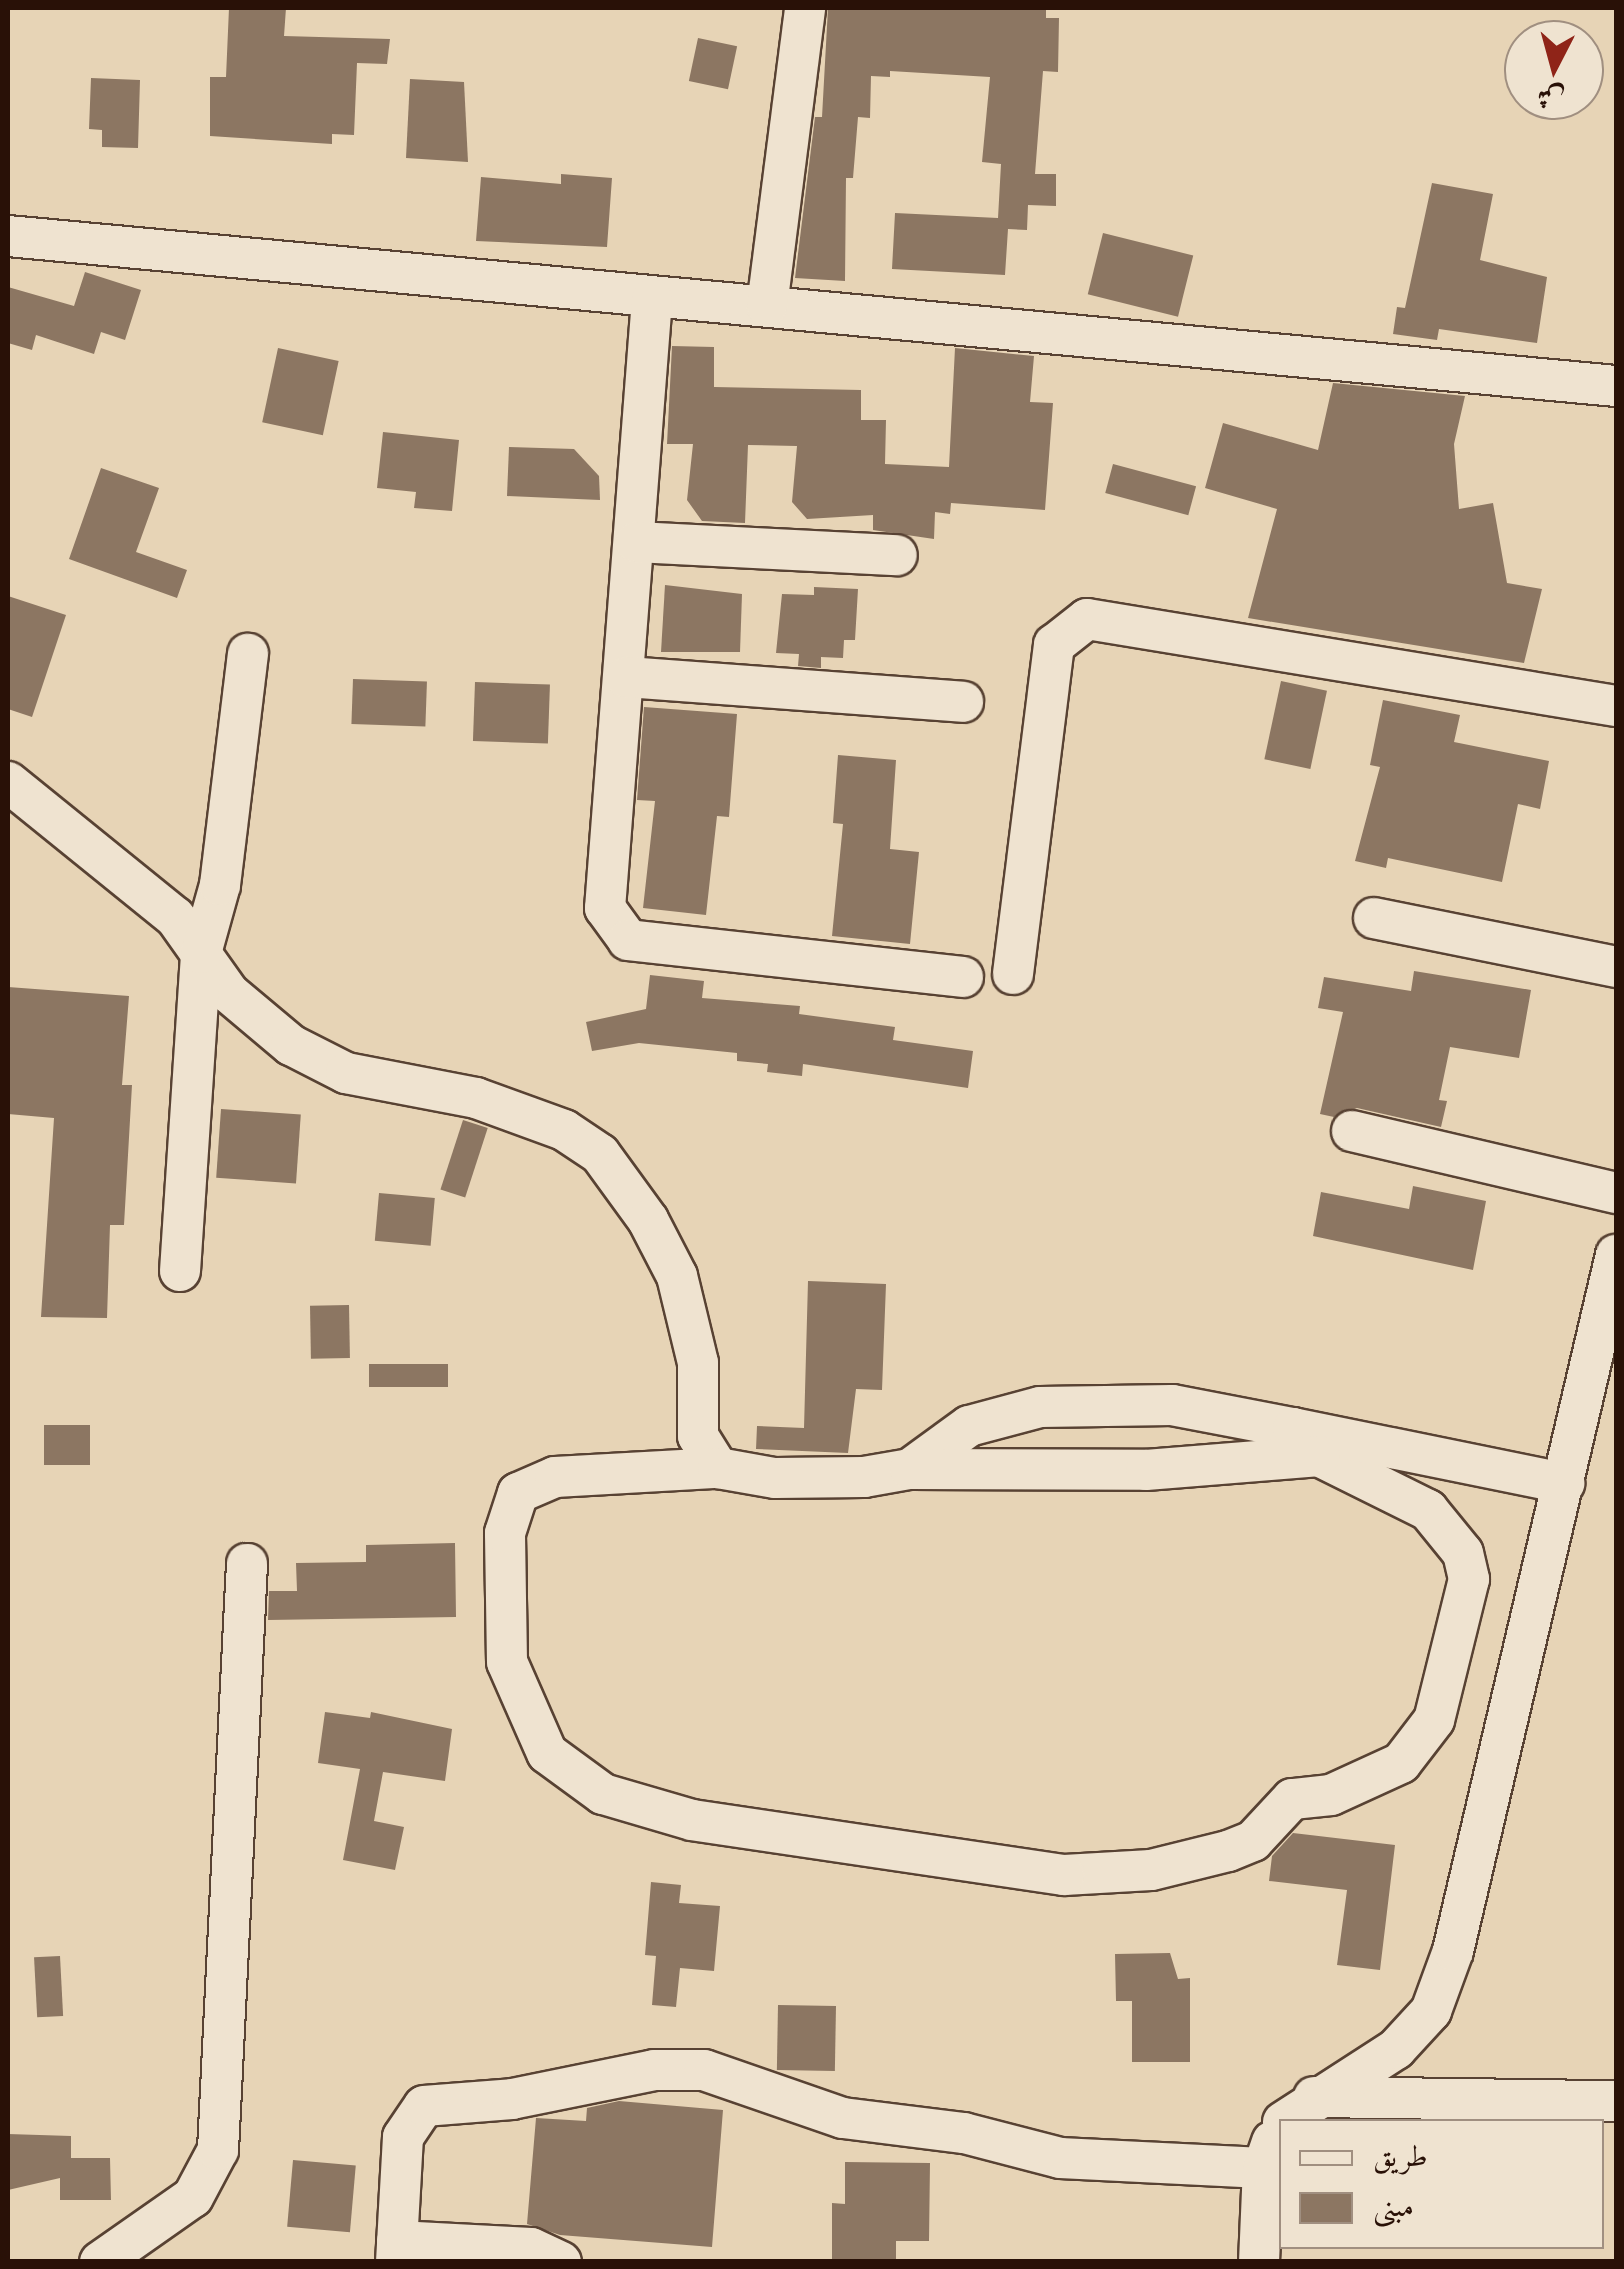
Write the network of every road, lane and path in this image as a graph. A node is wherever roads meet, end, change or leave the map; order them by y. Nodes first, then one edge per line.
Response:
1 (804, 8) edge
2 (8, 236) edge
3 (652, 298) junction
4 (767, 306) junction
5 (1616, 386) edge
6 (636, 542) junction
7 (898, 555) dead end
8 (248, 654) dead end
9 (626, 677) junction
10 (963, 702) dead end
11 (1616, 706) edge
12 (8, 782) edge
13 (1374, 918) dead end
14 (201, 952) junction
15 (1616, 967) edge
16 (1013, 974) dead end
17 (963, 977) dead end
18 (1352, 1131) dead end
19 (1616, 1193) edge
20 (1616, 1255) edge
21 (180, 1271) dead end
22 (1306, 1442) junction
23 (718, 1468) junction
24 (910, 1469) junction
25 (1564, 1483) junction
26 (248, 1564) dead end
27 (1616, 2101) edge
28 (1293, 2114) edge
29 (1279, 2139) edge
30 (1263, 2168) junction
31 (397, 2251) edge
32 (100, 2262) edge
33 (561, 2262) edge
34 (1258, 2262) edge

1 - 4 street
2 - 3 street
3 - 4 street
3 - 6 street
4 - 5 street
6 - 7 street
6 - 9 street
8 - 14 street
9 - 10 street
9 - 17 street
11 - 16 street
12 - 14 street
13 - 15 street
14 - 21 street
14 - 23 street
18 - 19 street
20 - 25 street
22 - 23 street
22 - 24 street
22 - 24 street
22 - 25 street
23 - 24 street
25 - 28 street
26 - 32 street
27 - 28 street
29 - 30 street
30 - 31 street
30 - 34 street
31 - 33 street

